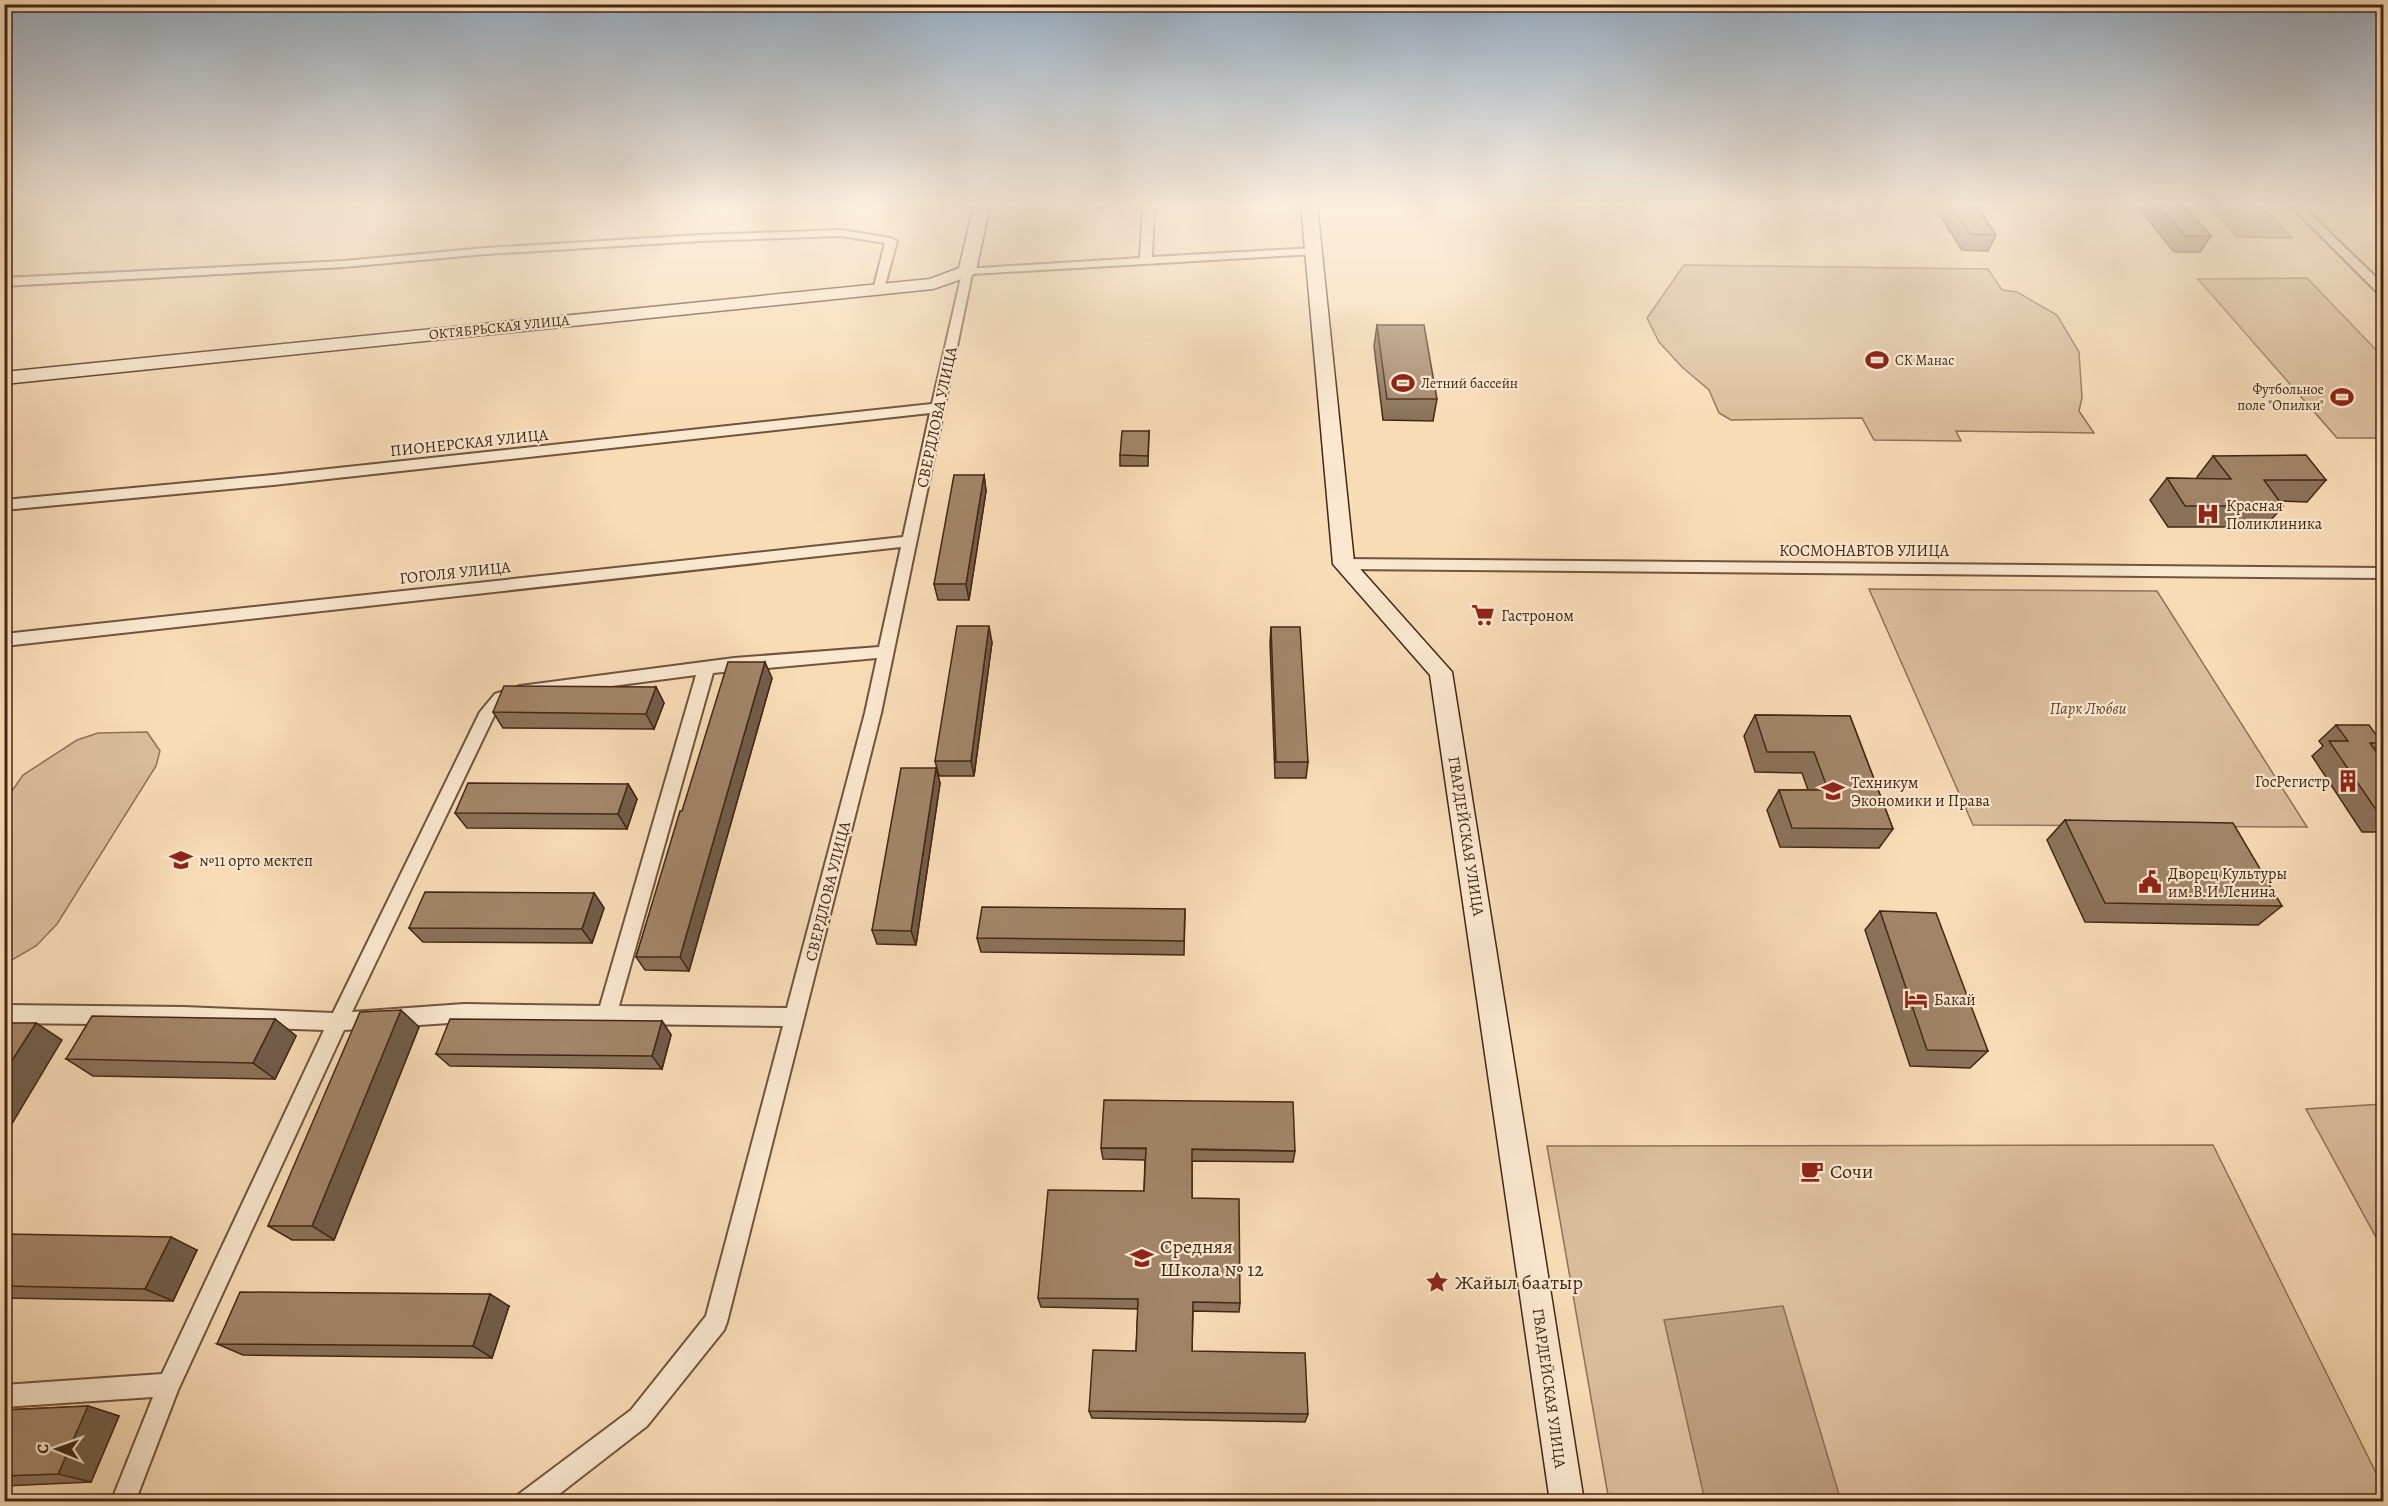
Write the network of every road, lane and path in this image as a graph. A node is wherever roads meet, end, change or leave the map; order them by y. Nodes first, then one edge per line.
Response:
1 (131, 275) edge
2 (883, 275) edge
3 (956, 275) edge
4 (966, 275) edge
5 (1316, 275) edge
6 (2367, 275) edge
7 (4, 282) edge
8 (879, 290) junction
9 (2384, 292) edge
10 (4, 378) edge
11 (937, 408) junction
12 (4, 505) edge
13 (909, 541) junction
14 (1344, 564) junction
15 (2384, 573) edge
16 (4, 640) edge
17 (886, 652) junction
18 (706, 668) junction
19 (4, 1014) edge
20 (607, 1015) junction
21 (794, 1017) junction
22 (338, 1022) junction
23 (169, 1385) junction
24 (4, 1396) edge
25 (529, 1501) edge
26 (123, 1502) edge
27 (1567, 1502) edge

1 - 7 street
2 - 8 street
3 - 8 street, ОКТЯБРЬСКАЯ УЛИЦА
4 - 11 street, СВЕРДЛОВА УЛИЦА
5 - 14 street
6 - 9 street
8 - 10 street, ОКТЯБРЬСКАЯ УЛИЦА
11 - 12 street, ПИОНЕРСКАЯ УЛИЦА
11 - 13 street, СВЕРДЛОВА УЛИЦА
13 - 16 street, ГОГОЛЯ УЛИЦА
13 - 17 street, СВЕРДЛОВА УЛИЦА
14 - 15 street, КОСМОНАВТОВ УЛИЦА
14 - 27 street, ГВАРДЕЙСКАЯ УЛИЦА
17 - 18 street
17 - 21 street, СВЕРДЛОВА УЛИЦА
18 - 20 street
18 - 22 street
19 - 22 street
20 - 21 street
20 - 22 street
21 - 25 street, СВЕРДЛОВА УЛИЦА
22 - 23 street
23 - 24 street
23 - 26 street

